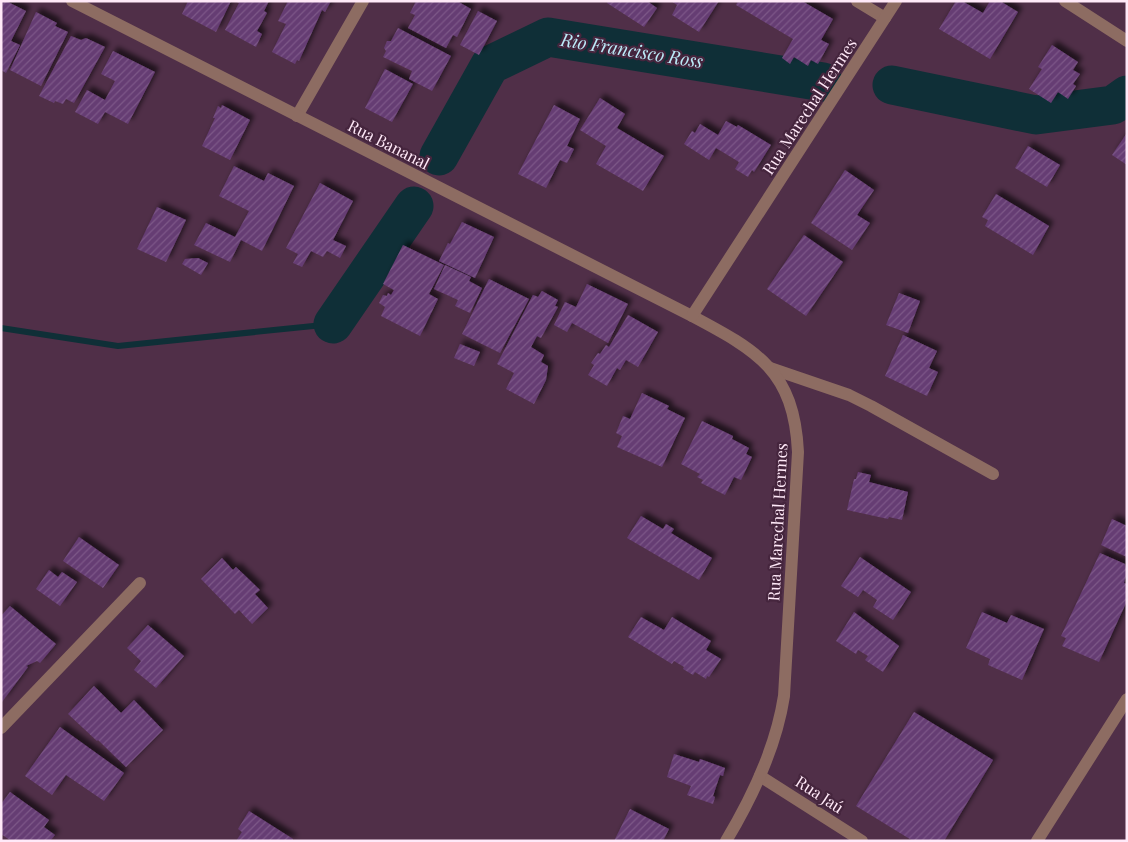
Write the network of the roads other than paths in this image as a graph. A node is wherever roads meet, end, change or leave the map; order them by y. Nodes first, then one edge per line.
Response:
1 (72, 1) edge
2 (363, 1) edge
3 (857, 1) edge
4 (896, 1) edge
5 (1065, 1) edge
6 (885, 18) junction
7 (1127, 41) edge
8 (297, 116) junction
9 (692, 316) junction
10 (770, 368) junction
11 (993, 474) dead end
12 (140, 583) dead end
13 (1127, 699) edge
14 (1, 728) edge
15 (760, 776) junction
16 (726, 841) edge
17 (862, 841) edge
18 (1037, 841) edge

1 - 8 street, Rua Bananal
2 - 8 street
3 - 6 street
4 - 6 street, Rua Marechal Hermes
5 - 7 street
6 - 9 street, Rua Marechal Hermes
8 - 9 street, Rua Bananal
9 - 10 street, Rua Marechal Hermes
10 - 11 street
10 - 15 street, Rua Marechal Hermes
12 - 14 street
13 - 18 street
15 - 16 street, Rua Marechal Hermes
15 - 17 street, Rua Jaú

